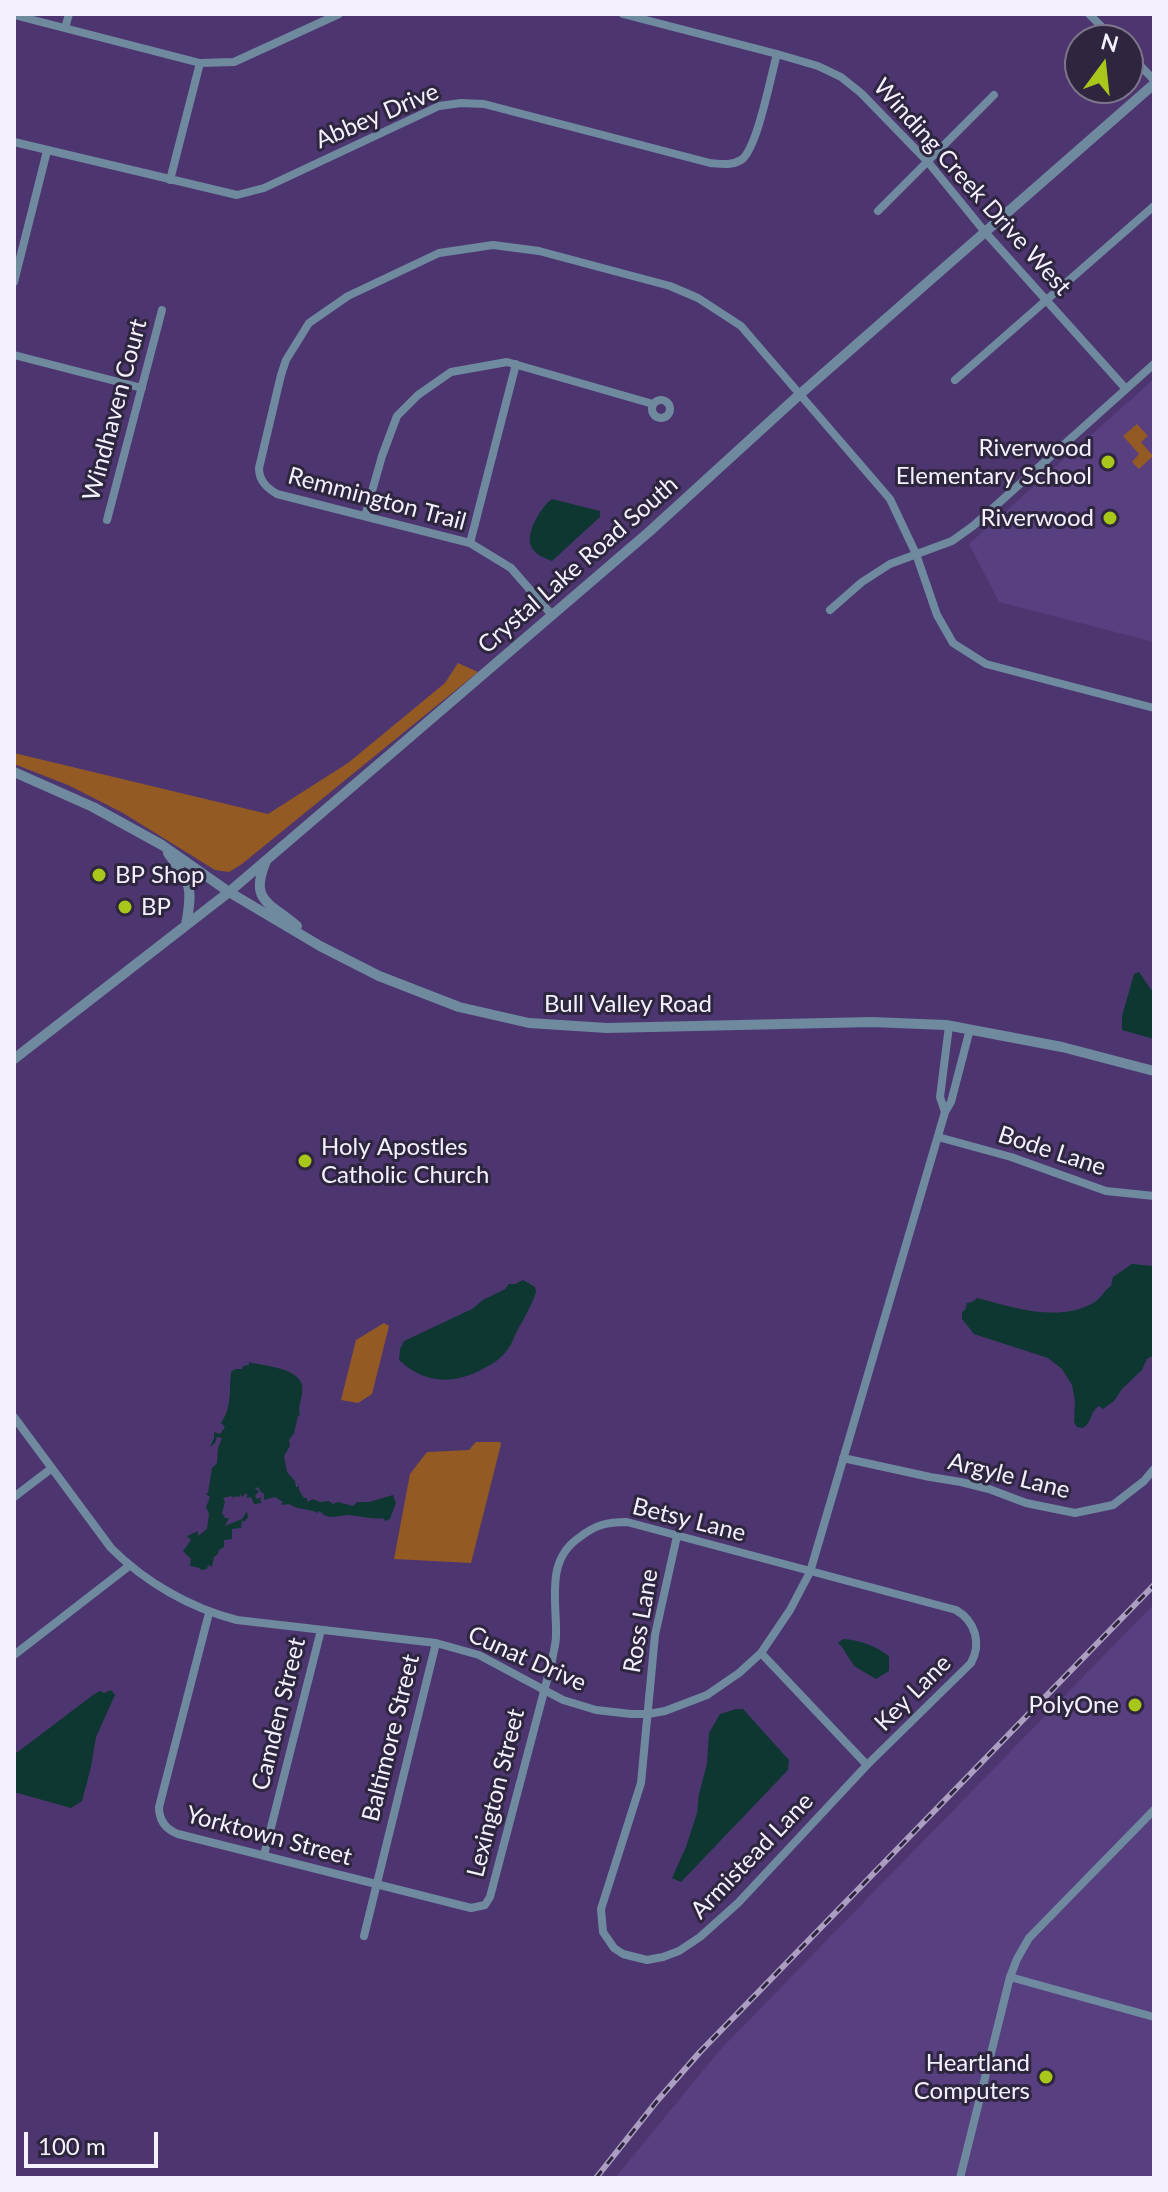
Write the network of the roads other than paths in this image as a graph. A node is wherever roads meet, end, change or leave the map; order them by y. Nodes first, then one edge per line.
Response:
1 (69, 14) edge
2 (339, 14) edge
3 (623, 14) edge
4 (14, 15) edge
5 (65, 28) junction
6 (777, 54) junction
7 (200, 63) junction
8 (1154, 82) edge
9 (994, 95) dead end
10 (14, 142) edge
11 (47, 151) junction
12 (928, 162) junction
13 (170, 180) junction
14 (1154, 206) edge
15 (878, 211) dead end
16 (985, 232) junction
17 (14, 282) edge
18 (1047, 300) junction
19 (162, 310) dead end
20 (14, 355) edge
21 (516, 364) junction
22 (1154, 364) edge
23 (955, 380) dead end
24 (142, 388) junction
25 (1126, 389) junction
26 (799, 395) junction
27 (653, 404) dead end
28 (365, 516) junction
29 (107, 520) dead end
30 (470, 543) junction
31 (916, 554) junction
32 (830, 610) dead end
33 (552, 615) junction
34 (1154, 708) edge
35 (14, 772) edge
36 (162, 845) junction
37 (268, 858) junction
38 (229, 892) junction
39 (186, 925) junction
40 (320, 946) junction
41 (949, 1026) junction
42 (970, 1029) junction
43 (14, 1059) edge
44 (1154, 1071) edge
45 (945, 1112) junction
46 (938, 1137) junction
47 (1154, 1196) edge
48 (14, 1417) edge
49 (843, 1458) junction
50 (52, 1468) junction
51 (1154, 1469) edge
52 (14, 1497) edge
53 (677, 1536) junction
54 (129, 1566) junction
55 (810, 1572) junction
56 (209, 1613) junction
57 (321, 1630) junction
58 (436, 1643) junction
59 (761, 1653) junction
60 (14, 1655) edge
61 (543, 1690) junction
62 (648, 1714) junction
63 (867, 1765) junction
64 (1154, 1810) edge
65 (264, 1855) junction
66 (376, 1884) junction
67 (485, 1905) joint
68 (364, 1936) dead end
69 (1010, 1977) junction
70 (1154, 2017) edge
71 (960, 2178) edge

1 - 5 street
2 - 7 street
3 - 6 street, Winding Creek Drive West
4 - 5 street
5 - 7 street
6 - 12 street, Winding Creek Drive West
6 - 13 street, Abbey Drive
7 - 13 street
8 - 16 street, Crystal Lake Road South
9 - 12 street
10 - 11 street, Abbey Drive
11 - 13 street, Abbey Drive
11 - 17 street
12 - 15 street
12 - 16 street, Winding Creek Drive West
14 - 18 street
16 - 18 street, Winding Creek Drive West
16 - 26 street, Crystal Lake Road South
18 - 23 street
18 - 25 street, Winding Creek Drive West
19 - 24 street, Windhaven Court
20 - 24 street
21 - 27 street
21 - 28 street
21 - 30 street
22 - 25 street
24 - 29 street, Windhaven Court
25 - 31 street
26 - 28 street, Remmington Trail
26 - 31 street
26 - 33 street, Crystal Lake Road South
28 - 30 street, Remmington Trail
30 - 33 street, Remmington Trail
31 - 32 street
31 - 34 street
33 - 37 street, Crystal Lake Road South
35 - 36 street, Bull Valley Road
36 - 38 street, Bull Valley Road
36 - 39 street
37 - 38 street, Crystal Lake Road South
37 - 40 street
38 - 39 street, Crystal Lake Road South
38 - 40 street, Bull Valley Road
39 - 43 street, Crystal Lake Road South
40 - 41 street, Bull Valley Road
41 - 42 street, Bull Valley Road
41 - 45 street, Cunat Drive
42 - 44 street, Bull Valley Road
42 - 45 street, Cunat Drive
45 - 46 street, Cunat Drive
46 - 47 street, Bode Lane
46 - 49 street, Cunat Drive
48 - 50 street, Cunat Drive
49 - 51 street, Argyle Lane
49 - 55 street, Cunat Drive
50 - 52 street
50 - 54 street, Cunat Drive
53 - 55 street, Betsy Lane
53 - 61 street, Betsy Lane
53 - 62 street, Ross Lane
54 - 56 street, Cunat Drive
54 - 60 street
55 - 59 street, Cunat Drive
55 - 63 street, Key Lane
56 - 57 street, Cunat Drive
56 - 65 street, Yorktown Street
57 - 58 street, Cunat Drive
57 - 65 street, Camden Street
58 - 61 street, Cunat Drive
58 - 66 street, Baltimore Street
59 - 62 street, Cunat Drive
59 - 63 street
61 - 62 street, Cunat Drive
61 - 67 street, Lexington Street
62 - 63 street, Armistead Lane
64 - 69 street
65 - 66 street, Yorktown Street
66 - 67 street, Yorktown Street
66 - 68 street, Baltimore Street
69 - 70 street
69 - 71 street

